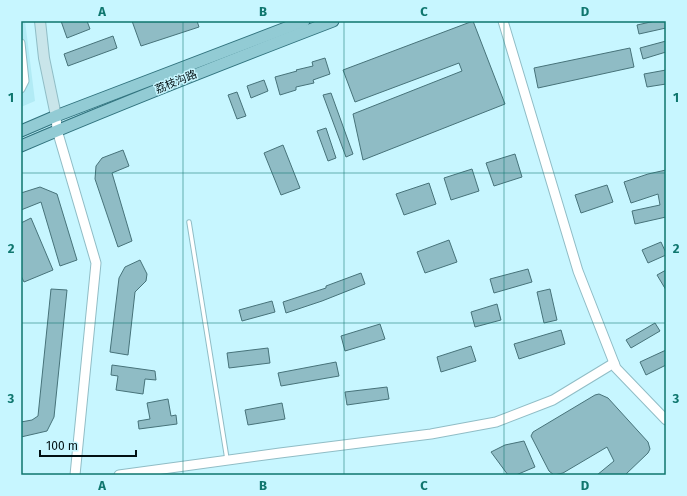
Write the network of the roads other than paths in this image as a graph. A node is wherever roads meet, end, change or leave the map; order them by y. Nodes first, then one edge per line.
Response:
1 (40, 21) edge
2 (304, 21) edge
3 (333, 21) edge
4 (504, 21) edge
5 (21, 43) edge
6 (21, 89) edge
7 (56, 116) junction
8 (57, 130) junction
9 (21, 131) edge
10 (21, 146) edge
11 (189, 222) dead end
12 (614, 363) junction
13 (666, 420) edge
14 (227, 460) junction
15 (75, 475) edge
16 (119, 475) edge

1 - 7 main road
2 - 7 main road, 荔枝沟路
3 - 8 main road, 荔枝沟路
4 - 12 street
5 - 6 street
7 - 8 street
7 - 9 main road, 荔枝沟路
8 - 10 main road, 荔枝沟路
8 - 15 street
11 - 14 lane
12 - 13 street
12 - 14 street
14 - 16 street

